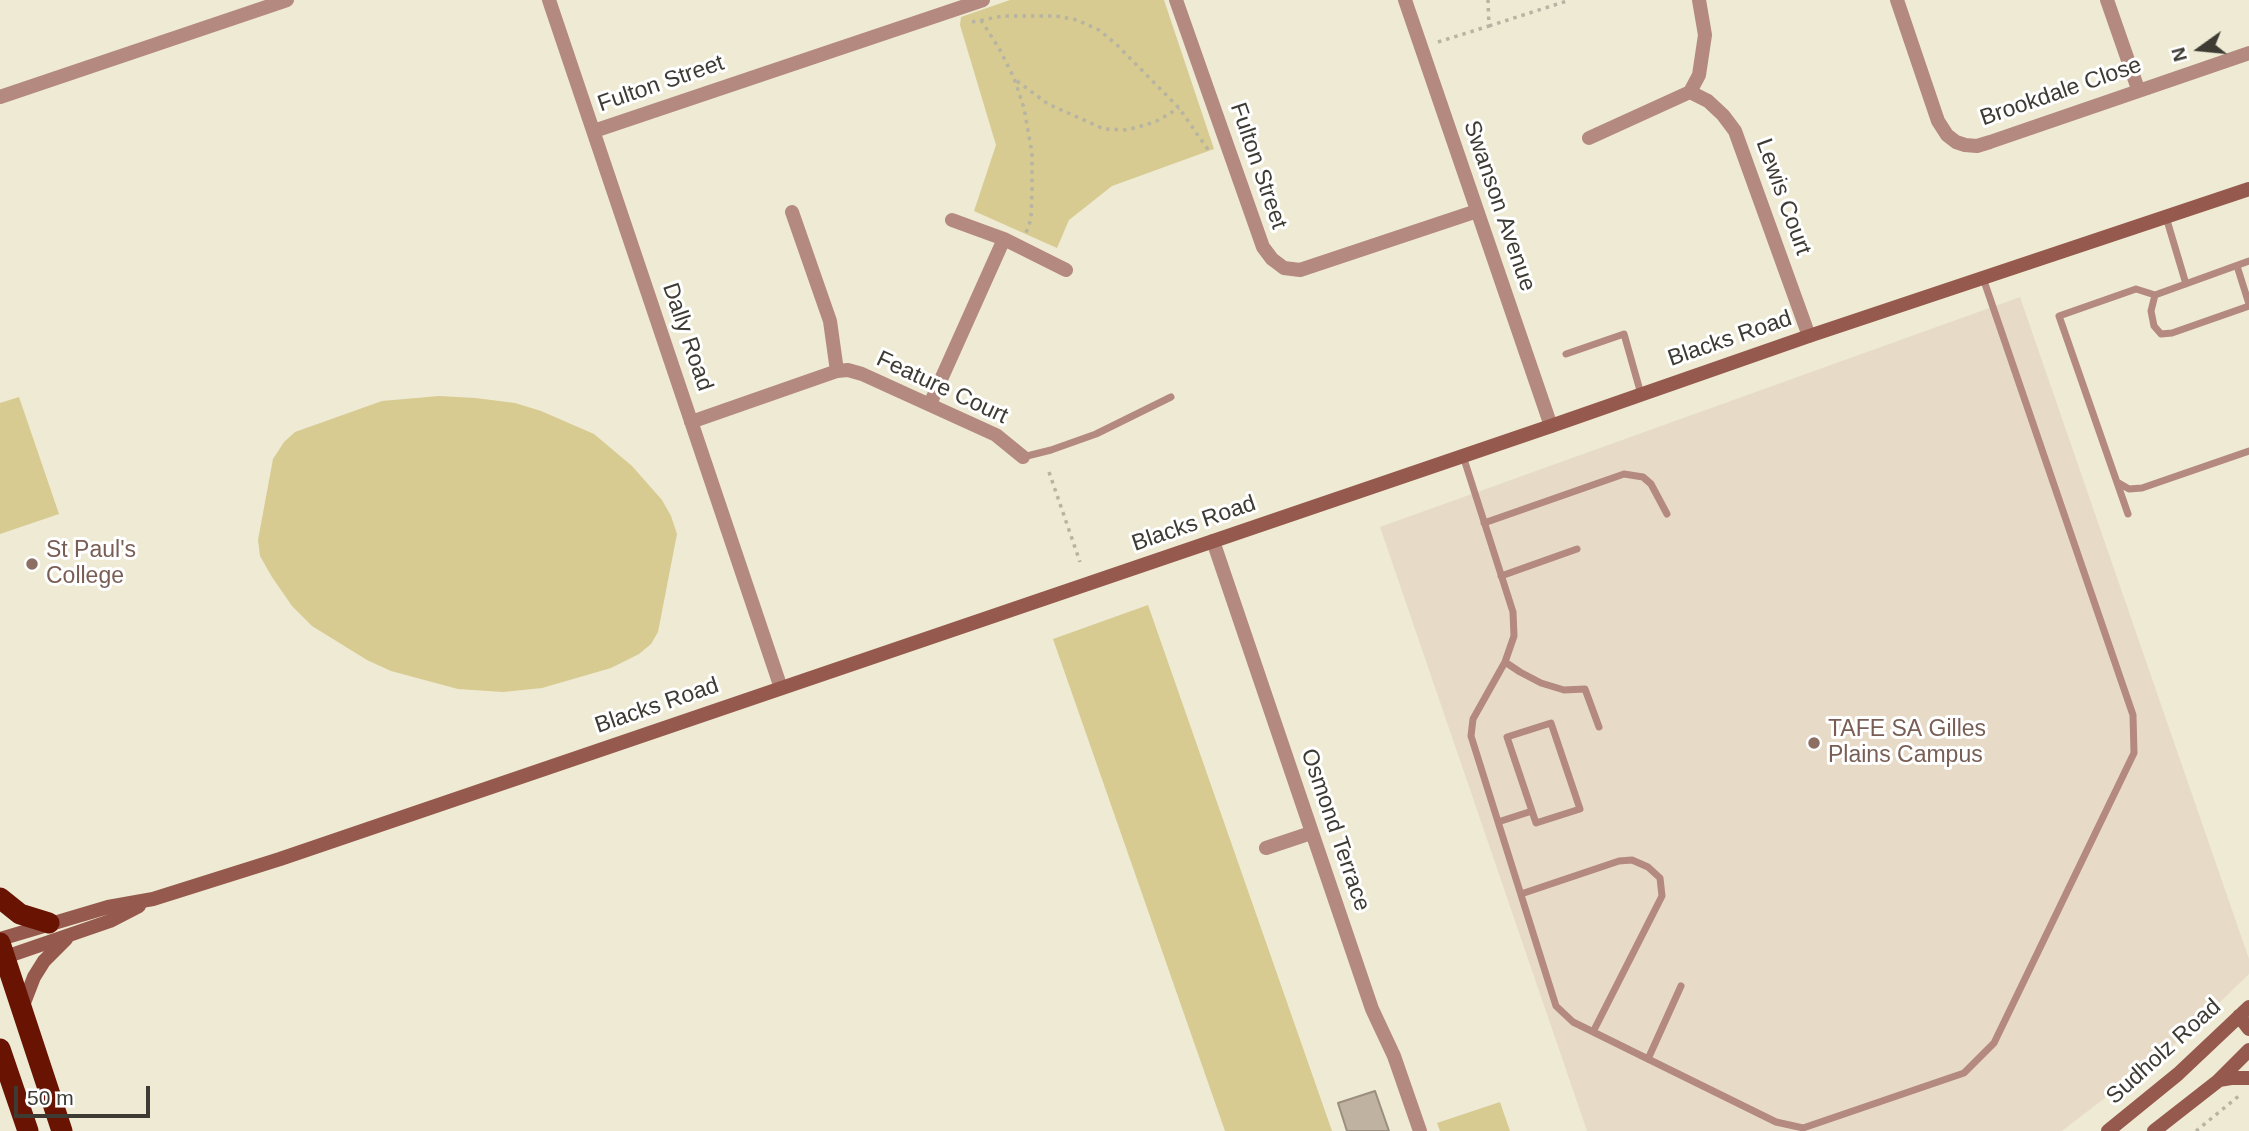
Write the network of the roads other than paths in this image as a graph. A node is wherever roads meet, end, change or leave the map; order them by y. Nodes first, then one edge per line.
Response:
1 (287, 0) edge
2 (549, 0) edge
3 (983, 0) edge
4 (1176, 0) edge
5 (1405, 0) edge
6 (1699, 0) edge
7 (1897, 0) edge
8 (2107, 0) edge
9 (2249, 53) edge
10 (2138, 89) junction
11 (1690, 92) junction
12 (0, 97) edge
13 (594, 131) junction
14 (1589, 138) dead end
15 (2249, 189) edge
16 (1477, 211) junction
17 (792, 212) dead end
18 (2166, 217) junction
19 (952, 220) dead end
20 (1004, 239) junction
21 (2249, 261) edge
22 (2237, 266) junction
23 (1066, 270) dead end
24 (1983, 278) junction
25 (2186, 284) junction
26 (2155, 295) junction
27 (2249, 305) edge
28 (1808, 336) junction
29 (1566, 354) dead end
30 (837, 371) junction
31 (1641, 394) junction
32 (1171, 397) dead end
33 (930, 404) junction
34 (691, 422) junction
35 (1551, 426) junction
36 (2249, 451) edge
37 (1463, 456) junction
38 (1023, 457) joint
39 (2117, 482) junction
40 (1667, 514) dead end
41 (2128, 514) dead end
42 (1484, 523) junction
43 (1213, 541) junction
44 (1577, 549) dead end
45 (1501, 576) junction
46 (1505, 662) junction
47 (781, 688) junction
48 (1599, 727) dead end
49 (1532, 811) junction
50 (1498, 822) junction
51 (1311, 833) junction
52 (1266, 848) dead end
53 (1521, 894) junction
54 (0, 898) edge
55 (153, 899) junction
56 (49, 923) junction
57 (69, 936) junction
58 (1, 950) edge
59 (1681, 986) dead end
60 (22, 1008) junction
61 (2244, 1012) edge
62 (2249, 1029) edge
63 (1593, 1032) junction
64 (0, 1049) edge
65 (2249, 1050) edge
66 (1648, 1059) junction
67 (2249, 1078) edge
68 (2218, 1081) junction
69 (28, 1131) edge
70 (62, 1131) edge
71 (1420, 1131) edge
72 (2108, 1131) edge
73 (2154, 1131) edge

1 - 12 street
2 - 13 street, Dally Road
3 - 13 street, Fulton Street
4 - 16 street, Fulton Street
5 - 16 street, Swanson Avenue
6 - 11 street
7 - 10 street, Brookdale Close
8 - 10 street
9 - 10 street, Brookdale Close
11 - 14 street
11 - 28 street, Lewis Court
13 - 34 street, Dally Road
15 - 18 street, Blacks Road
16 - 35 street, Swanson Avenue
17 - 30 street
18 - 24 street, Blacks Road
18 - 25 lane
19 - 20 street
20 - 23 street
20 - 33 street
21 - 22 lane
22 - 25 lane
22 - 27 lane
24 - 28 street, Blacks Road
24 - 66 lane
25 - 26 lane
26 - 27 lane
26 - 39 lane
28 - 31 street, Blacks Road
29 - 31 lane
30 - 33 street, Feature Court
30 - 34 street
31 - 35 street, Blacks Road
32 - 38 lane
33 - 38 street, Feature Court
34 - 47 street, Dally Road
35 - 37 street, Blacks Road
36 - 39 lane
37 - 42 lane
37 - 43 street, Blacks Road
39 - 41 lane
40 - 42 lane
42 - 45 lane
43 - 47 street, Blacks Road
43 - 51 street, Osmond Terrace
44 - 45 lane
45 - 46 lane
46 - 48 lane
46 - 50 lane
47 - 55 street, Blacks Road
49 - 49 lane
49 - 50 lane
50 - 53 lane
51 - 52 street
51 - 71 street, Osmond Terrace
53 - 63 lane
53 - 63 lane
54 - 56 highway
55 - 56 street, Blacks Road
55 - 57 street, Blacks Road
56 - 58 street, Blacks Road
57 - 58 street, Blacks Road
57 - 60 street
58 - 60 highway
59 - 66 lane
60 - 70 highway
61 - 62 street
61 - 72 street, Sudholz Road
63 - 66 lane
64 - 69 highway
65 - 68 street
67 - 68 street
68 - 73 street

